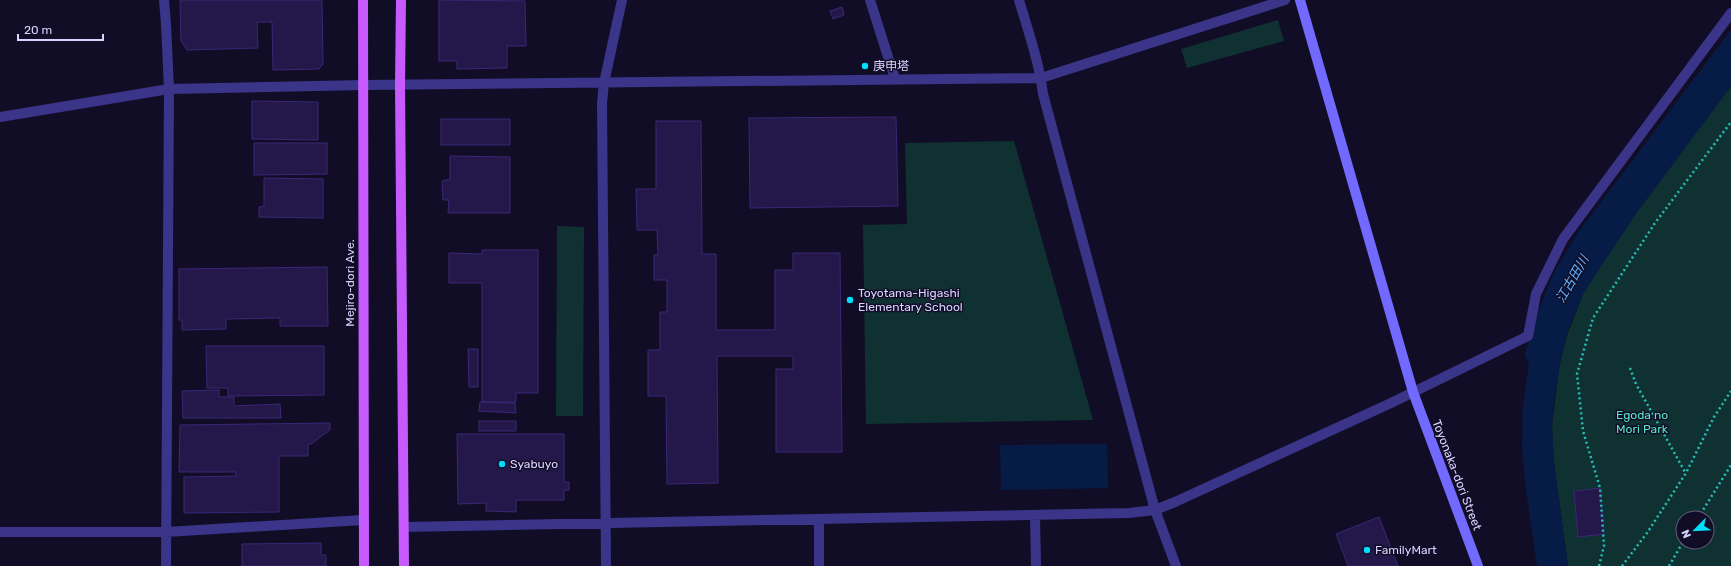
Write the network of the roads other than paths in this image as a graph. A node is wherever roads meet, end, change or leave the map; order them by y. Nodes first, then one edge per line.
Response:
1 (164, 0) edge
2 (363, 0) edge
3 (401, 0) edge
4 (622, 0) edge
5 (870, 0) edge
6 (1018, 0) edge
7 (1285, 0) edge
8 (1300, 0) edge
9 (1731, 12) edge
10 (1041, 78) junction
11 (895, 79) junction
12 (604, 83) junction
13 (364, 85) junction
14 (400, 85) junction
15 (169, 89) junction
16 (0, 117) edge
17 (1413, 392) junction
18 (1155, 510) junction
19 (1035, 516) junction
20 (819, 519) junction
21 (363, 520) junction
22 (606, 523) junction
23 (404, 527) junction
24 (0, 532) edge
25 (166, 532) junction
26 (166, 566) edge
27 (364, 566) edge
28 (404, 566) edge
29 (606, 566) edge
30 (819, 566) edge
31 (1036, 566) edge
32 (1176, 566) edge
33 (1478, 566) edge

1 - 15 street
2 - 13 main road, Mejiro-dori Ave.
3 - 14 main road
4 - 12 street
5 - 11 street
6 - 10 street
7 - 10 street
8 - 17 street, Toyonaka-dori Street
9 - 17 street
10 - 11 street
10 - 18 street
11 - 12 street
12 - 14 street
12 - 22 street
13 - 14 street
13 - 15 street
13 - 21 main road, Mejiro-dori Ave.
14 - 23 main road
15 - 16 street
15 - 25 street
17 - 18 street
17 - 33 street, Toyonaka-dori Street
18 - 19 street
18 - 32 street
19 - 20 street
19 - 31 street
20 - 22 street
20 - 30 street
21 - 25 street
21 - 27 main road, Mejiro-dori Ave.
22 - 23 street
22 - 29 street
23 - 28 main road
24 - 25 street
25 - 26 street

